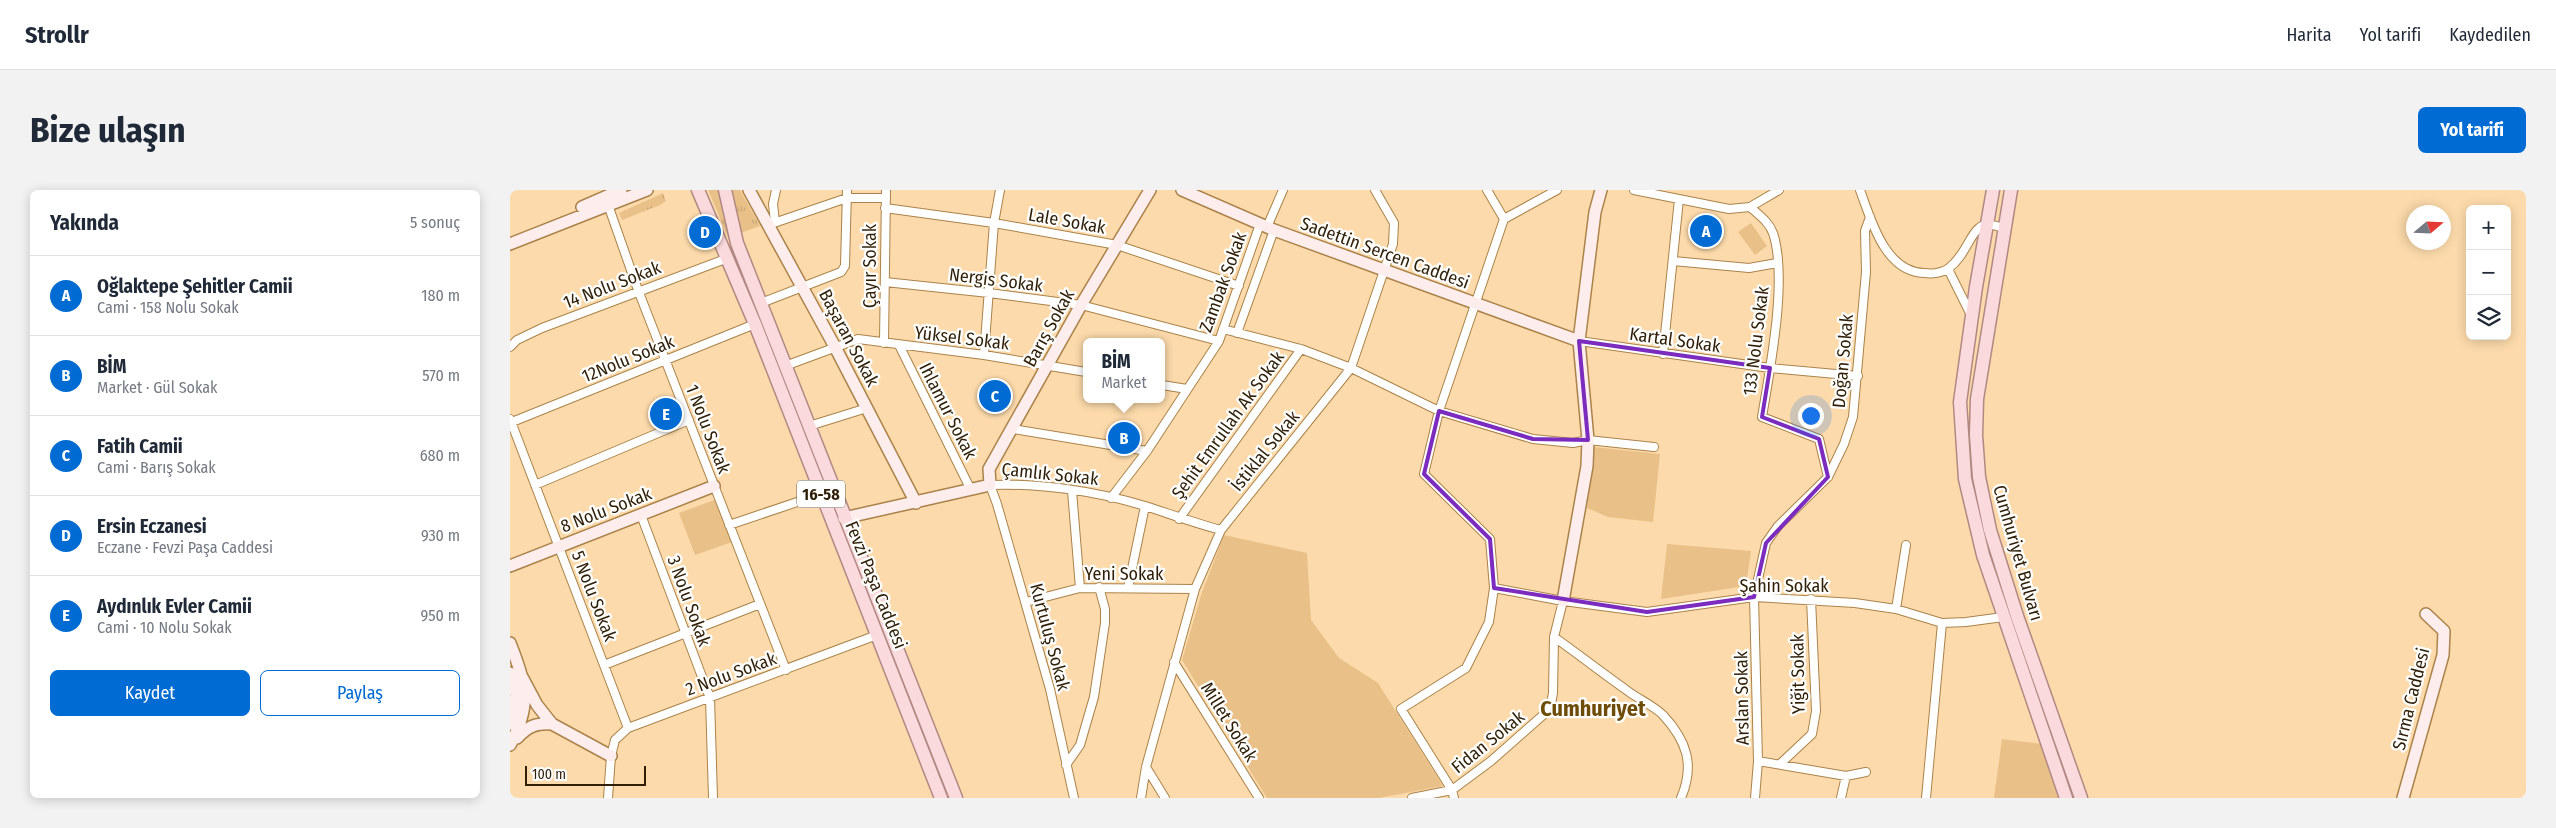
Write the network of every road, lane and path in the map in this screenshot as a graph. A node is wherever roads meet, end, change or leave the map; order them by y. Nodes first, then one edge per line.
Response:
1 (620, 190) edge
2 (648, 190) edge
3 (698, 190) edge
4 (725, 190) edge
5 (749, 190) edge
6 (776, 190) edge
7 (1000, 190) edge
8 (1150, 190) edge
9 (1182, 190) edge
10 (1283, 190) edge
11 (1375, 190) edge
12 (1487, 190) edge
13 (1557, 190) edge
14 (1601, 190) edge
15 (1634, 190) edge
16 (1779, 190) edge
17 (1860, 190) edge
18 (1994, 190) edge
19 (2011, 190) edge
20 (847, 194) edge
21 (886, 194) edge
22 (1679, 199) junction
23 (604, 201) junction
24 (1750, 207) junction
25 (885, 208) junction
26 (1870, 217) junction
27 (1504, 219) junction
28 (994, 223) junction
29 (771, 224) junction
30 (1988, 224) junction
31 (1267, 227) junction
32 (2004, 228) junction
33 (510, 236) edge
34 (510, 244) edge
35 (1117, 245) junction
36 (728, 258) junction
37 (1673, 261) junction
38 (1777, 263) junction
39 (1948, 269) junction
40 (1384, 272) junction
41 (885, 282) junction
42 (1238, 286) junction
43 (803, 288) junction
44 (638, 290) junction
45 (989, 293) junction
46 (761, 303) junction
47 (1080, 305) junction
48 (1476, 305) junction
49 (1972, 318) junction
50 (755, 324) junction
51 (1223, 329) junction
52 (1237, 333) junction
53 (1219, 341) junction
54 (1579, 341) junction
55 (884, 343) junction
56 (899, 345) junction
57 (510, 347) edge
58 (835, 347) junction
59 (1301, 349) junction
60 (1663, 354) junction
61 (984, 355) junction
62 (666, 360) junction
63 (786, 366) junction
64 (1049, 366) junction
65 (1351, 368) junction
66 (1770, 368) junction
67 (1083, 372) edge
68 (1858, 376) junction
69 (1165, 385) edge
70 (1187, 389) junction
71 (867, 408) junction
72 (1440, 411) junction
73 (511, 420) edge
74 (689, 420) junction
75 (808, 426) junction
76 (1013, 429) junction
77 (1588, 440) junction
78 (1654, 447) dead end
79 (1147, 451) junction
80 (1828, 477) junction
81 (535, 485) junction
82 (990, 485) junction
83 (714, 486) junction
84 (971, 490) junction
85 (1072, 491) junction
86 (821, 494) junction
87 (1111, 498) junction
88 (916, 503) junction
89 (1145, 506) junction
90 (641, 515) junction
91 (844, 518) junction
92 (1178, 519) junction
93 (730, 525) junction
94 (1221, 530) junction
95 (1906, 545) dead end
96 (559, 547) junction
97 (510, 566) edge
98 (1099, 587) junction
99 (1080, 588) junction
100 (1128, 588) junction
101 (1494, 588) junction
102 (1195, 589) junction
103 (1754, 597) junction
104 (1811, 599) junction
105 (1563, 601) junction
106 (1026, 602) junction
107 (760, 604) junction
108 (1896, 609) junction
109 (2426, 614) dead end
110 (2003, 617) junction
111 (1942, 623) junction
112 (685, 633) junction
113 (877, 635) junction
114 (1554, 637) junction
115 (510, 643) edge
116 (1174, 662) junction
117 (604, 665) junction
118 (786, 670) junction
119 (516, 674) edge
120 (710, 698) junction
121 (510, 724) edge
122 (552, 724) junction
123 (628, 728) junction
124 (510, 746) edge
125 (611, 756) junction
126 (1758, 761) junction
127 (1780, 764) junction
128 (1066, 765) junction
129 (1146, 767) junction
130 (1866, 772) dead end
131 (1846, 776) junction
132 (1453, 794) edge
133 (608, 798) edge
134 (713, 798) edge
135 (942, 798) edge
136 (956, 798) edge
137 (1074, 798) edge
138 (1141, 798) edge
139 (1165, 798) edge
140 (1259, 798) edge
141 (1412, 798) edge
142 (1680, 798) edge
143 (1755, 798) edge
144 (1841, 798) edge
145 (1926, 798) edge
146 (2066, 798) edge
147 (2081, 798) edge
148 (2403, 798) edge

1 - 23 street
2 - 23 street
3 - 36 main road, Fevzi Paşa Caddesi / 16-58
4 - 46 main road, Fevzi Paşa Caddesi / 16-58
5 - 29 street, Başaran Sokak
6 - 29 street
7 - 28 street
8 - 35 street, Barış Sokak
9 - 31 street, Sadettin Sercen Caddesi
10 - 31 street
11 - 40 street, İstiklal Sokak
12 - 27 street
13 - 27 street
14 - 54 street
15 - 22 street
16 - 24 street
17 - 26 street
18 - 30 main road, Cumhuriyet Bulvarı
19 - 32 main road, Cumhuriyet Bulvarı
20 - 21 street
20 - 29 street
20 - 43 street
21 - 25 street, Çayır Sokak
22 - 24 street
22 - 37 street
23 - 33 street
23 - 34 street
23 - 44 street, 1 Nolu Sokak
24 - 38 street, 133 Nolu Sokak
25 - 28 street, Lale Sokak
25 - 41 street, Çayır Sokak
26 - 39 street
26 - 68 street, Doğan Sokak
27 - 48 street
28 - 35 street, Lale Sokak
28 - 45 street
29 - 43 street, Başaran Sokak
30 - 32 street
30 - 39 street
30 - 49 main road, Cumhuriyet Bulvarı
31 - 40 street, Sadettin Sercen Caddesi
31 - 42 street, Zambak Sokak
31 - 52 street, Zambak Sokak
32 - 147 main road, Cumhuriyet Bulvarı
35 - 42 street, Lale Sokak
35 - 47 street, Barış Sokak
36 - 44 street, 14 Nolu Sokak
36 - 50 main road, Fevzi Paşa Caddesi / 16-58
37 - 38 street
37 - 60 street
38 - 66 street, 133 Nolu Sokak
39 - 49 street
40 - 48 street, Sadettin Sercen Caddesi
40 - 65 street, İstiklal Sokak
41 - 45 street, Nergis Sokak
41 - 55 street, Çayır Sokak
42 - 51 street, Zambak Sokak
43 - 46 street
43 - 58 street, Başaran Sokak
44 - 57 street, 14 Nolu Sokak
44 - 62 street, 1 Nolu Sokak
45 - 47 street, Nergis Sokak
45 - 61 street
46 - 63 main road, Fevzi Paşa Caddesi / 16-58
47 - 53 street, Nergis Sokak
47 - 64 street, Barış Sokak
48 - 54 street, Sadettin Sercen Caddesi
48 - 72 street
49 - 110 main road, Cumhuriyet Bulvarı
50 - 62 street, 12Nolu Sokak
50 - 86 main road, Fevzi Paşa Caddesi / 16-58
51 - 52 street
51 - 53 street, Zambak Sokak
52 - 59 street
53 - 70 street, Zambak Sokak
54 - 60 street, Kartal Sokak
54 - 77 street
55 - 56 street, Yüksel Sokak
55 - 58 street, Yüksel Sokak
56 - 61 street, Yüksel Sokak
56 - 84 street, Ihlamur Sokak
58 - 63 street, Yüksel Sokak
58 - 71 street, Başaran Sokak
59 - 65 street
59 - 92 street, Şehit Emrullah Ak Sokak
60 - 66 street, Kartal Sokak
61 - 64 street, Yüksel Sokak
62 - 73 street, 12Nolu Sokak
62 - 74 street, 1 Nolu Sokak
63 - 75 main road, Fevzi Paşa Caddesi / 16-58
64 - 67 street, Yüksel Sokak
64 - 76 street, Barış Sokak
65 - 72 street
65 - 94 street, İstiklal Sokak
66 - 68 street, Kartal Sokak
66 - 80 street, 133 Nolu Sokak
68 - 80 street, Doğan Sokak
69 - 70 street
70 - 79 street, Zambak Sokak
71 - 75 street
71 - 88 street, Başaran Sokak
72 - 77 street
72 - 101 street
73 - 81 street, 5 Nolu Sokak
74 - 81 street
74 - 83 street, 1 Nolu Sokak
75 - 91 main road, Fevzi Paşa Caddesi / 16-58
76 - 79 street
76 - 82 street, Barış Sokak
77 - 78 street
77 - 105 street
79 - 87 street, Zambak Sokak
80 - 103 street, Doğan Sokak
81 - 96 street, 5 Nolu Sokak
82 - 84 street, Çamlık Sokak
82 - 85 street, Çamlık Sokak
82 - 106 street, Kurtuluş Sokak
83 - 90 street, 8 Nolu Sokak
83 - 93 street, 1 Nolu Sokak
84 - 88 street, Çamlık Sokak
85 - 87 street, Çamlık Sokak
85 - 99 street
86 - 93 street
86 - 113 main road, Fevzi Paşa Caddesi / 16-58
87 - 89 street, Çamlık Sokak
88 - 91 street, Çamlık Sokak
89 - 92 street, Çamlık Sokak
89 - 100 street
90 - 96 street, 8 Nolu Sokak
90 - 112 street, 3 Nolu Sokak
91 - 136 main road, Fevzi Paşa Caddesi / 16-58
92 - 94 street, Çamlık Sokak
93 - 107 street, 1 Nolu Sokak
94 - 102 street, İstiklal Sokak
95 - 108 street
96 - 97 street, 8 Nolu Sokak
96 - 117 street, 5 Nolu Sokak
98 - 99 street, Yeni Sokak
98 - 100 street, Yeni Sokak
98 - 128 street
99 - 106 street, Yeni Sokak
100 - 102 street, Yeni Sokak
101 - 105 street, Şahin Sokak
101 - 132 street
102 - 116 street, İstiklal Sokak
103 - 104 street, Şahin Sokak
103 - 105 street, Şahin Sokak
103 - 126 street, Arslan Sokak
104 - 108 street, Şahin Sokak
104 - 127 street, Yiğit Sokak
105 - 114 street, Fidan Sokak
106 - 128 street, Kurtuluş Sokak
107 - 112 street
107 - 118 street, 1 Nolu Sokak
108 - 111 street, Şahin Sokak
109 - 148 street, Sırma Caddesi
110 - 111 street, Şahin Sokak
110 - 146 main road, Cumhuriyet Bulvarı
111 - 145 street
112 - 117 street
112 - 120 street, 3 Nolu Sokak
113 - 118 street, 2 Nolu Sokak
113 - 135 main road, Fevzi Paşa Caddesi / 16-58
114 - 132 street, Fidan Sokak
114 - 142 street
115 - 119 street
116 - 129 street, İstiklal Sokak
116 - 140 street, Millet Sokak
117 - 123 street, 5 Nolu Sokak
118 - 120 street, 2 Nolu Sokak
119 - 121 street
119 - 122 street
119 - 124 street
120 - 123 street, 2 Nolu Sokak
120 - 134 street, 3 Nolu Sokak
122 - 124 street
122 - 125 street
123 - 125 street
125 - 133 street
126 - 127 street
126 - 143 street, Arslan Sokak
127 - 131 street
128 - 137 street, Kurtuluş Sokak
129 - 138 street, İstiklal Sokak
129 - 139 street
130 - 131 street
131 - 144 street
132 - 141 street

